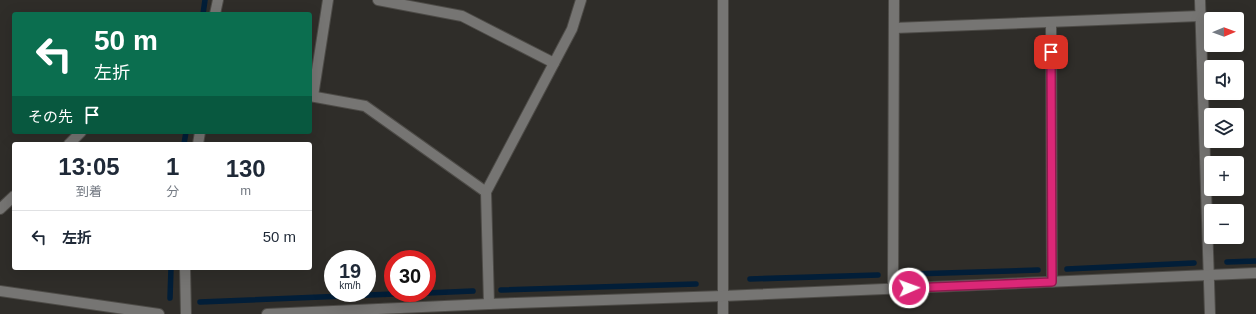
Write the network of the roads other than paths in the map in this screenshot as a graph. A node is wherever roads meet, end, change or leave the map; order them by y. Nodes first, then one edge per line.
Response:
1 (218, 0) edge
2 (328, 0) edge
3 (378, 0) edge
4 (581, 0) edge
5 (723, 0) edge
6 (894, 0) edge
7 (1200, 0) edge
8 (215, 12) edge
9 (1200, 16) junction
10 (1051, 22) junction
11 (894, 28) junction
12 (554, 63) junction
13 (312, 96) edge
14 (80, 134) edge
15 (71, 142) edge
16 (486, 192) junction
17 (12, 198) edge
18 (0, 209) edge
19 (185, 270) edge
20 (1256, 273) edge
21 (1208, 275) junction
22 (1052, 282) junction
23 (894, 288) junction
24 (0, 291) edge
25 (723, 296) junction
26 (489, 304) junction
27 (159, 314) edge
28 (186, 314) edge
29 (267, 314) edge
30 (723, 314) edge
31 (1210, 314) edge

1 - 8 street
2 - 13 street
3 - 12 street
4 - 12 street
5 - 25 street
6 - 11 street
7 - 9 street
9 - 10 street
9 - 21 street
10 - 11 street
10 - 22 street
11 - 23 street
12 - 16 street
13 - 16 street
14 - 15 street
16 - 26 street
17 - 18 street
19 - 28 street
20 - 21 street
21 - 22 street
21 - 31 street
22 - 23 street
23 - 25 street
24 - 27 street
25 - 26 street
25 - 30 street
26 - 29 street

